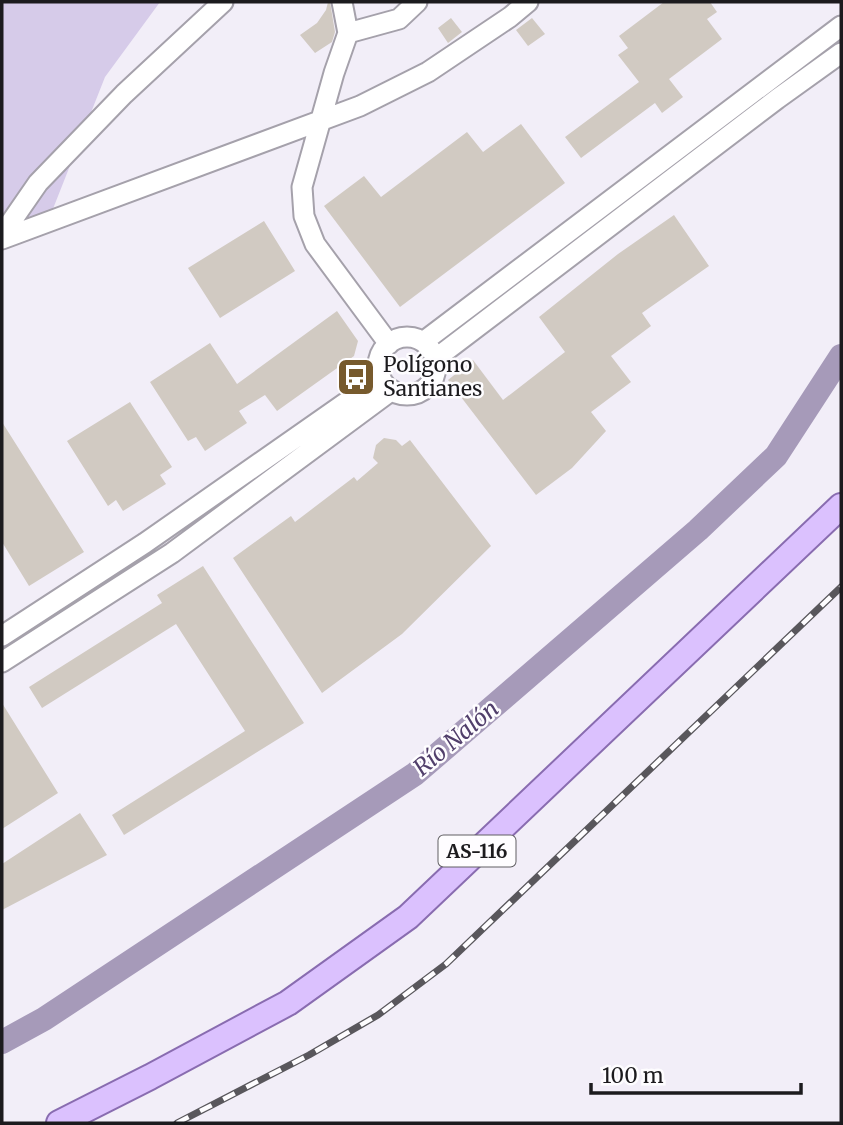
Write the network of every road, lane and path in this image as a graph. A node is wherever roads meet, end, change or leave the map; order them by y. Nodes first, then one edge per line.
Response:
1 (223, 2) edge
2 (342, 2) edge
3 (417, 2) edge
4 (528, 2) edge
5 (841, 26) edge
6 (348, 33) junction
7 (841, 54) edge
8 (322, 120) junction
9 (2, 237) edge
10 (423, 342) junction
11 (388, 344) junction
12 (435, 359) junction
13 (386, 384) junction
14 (841, 506) edge
15 (2, 636) edge
16 (2, 662) edge
17 (58, 1123) edge

1 - 9 street
2 - 6 street
3 - 6 street
4 - 8 street
5 - 10 street
6 - 8 street
7 - 12 street
8 - 9 street
8 - 11 street
10 - 11 street
10 - 12 street
11 - 13 street
12 - 13 street
13 - 15 street
13 - 16 street
14 - 17 main road, AS-116

